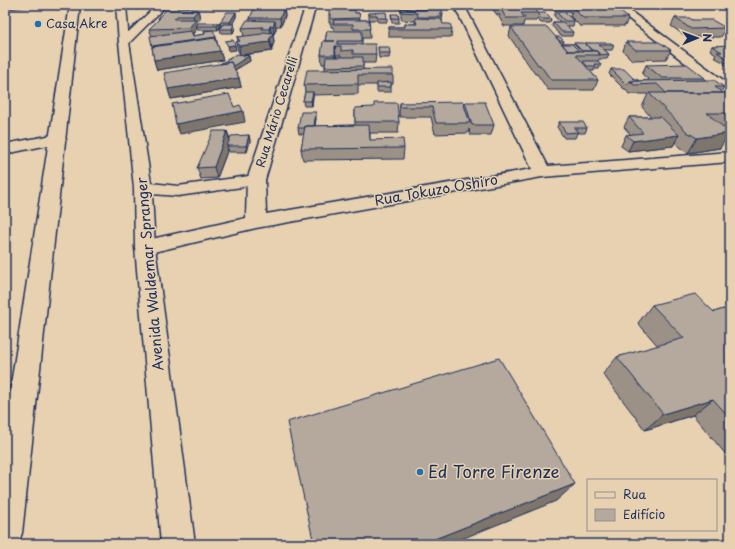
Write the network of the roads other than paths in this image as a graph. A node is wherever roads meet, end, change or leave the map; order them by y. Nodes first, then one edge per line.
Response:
1 (75, 5) edge
2 (121, 5) edge
3 (162, 5) edge
4 (311, 5) edge
5 (459, 5) edge
6 (616, 5) edge
7 (124, 42) junction
8 (730, 92) edge
9 (58, 139) junction
10 (5, 149) edge
11 (730, 157) edge
12 (542, 172) junction
13 (256, 180) junction
14 (143, 188) junction
15 (256, 222) junction
16 (145, 247) junction
17 (5, 533) edge
18 (178, 544) edge

1 - 9 street
2 - 7 street, Avenida Waldemar Spranger
3 - 7 street
4 - 13 street, Rua Mário Cecarelli
5 - 12 street
6 - 8 street
7 - 14 street, Avenida Waldemar Spranger
9 - 10 street
9 - 17 street
11 - 12 street, Rua Tokuzo Oshiro
12 - 15 street, Rua Tokuzo Oshiro
13 - 14 street
13 - 15 street, Rua Mário Cecarelli
14 - 16 street, Avenida Waldemar Spranger
15 - 16 street, Rua Tokuzo Oshiro
16 - 18 street, Avenida Waldemar Spranger

